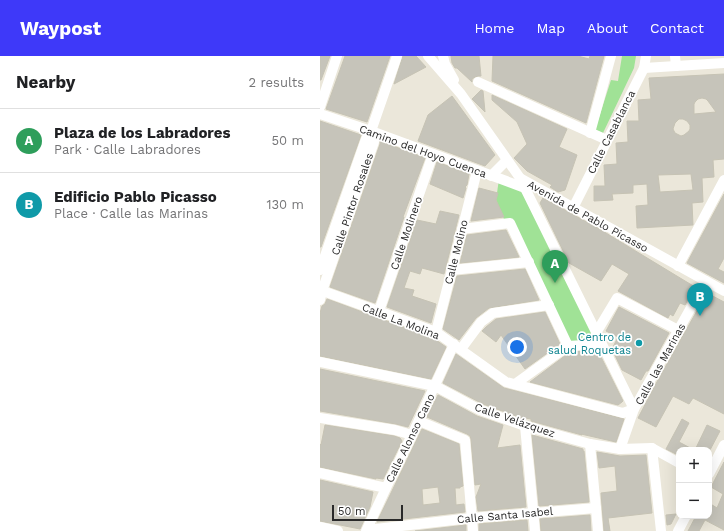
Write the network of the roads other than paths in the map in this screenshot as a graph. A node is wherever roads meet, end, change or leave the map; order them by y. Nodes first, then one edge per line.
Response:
1 (337, 56) edge
2 (397, 56) edge
3 (428, 56) edge
4 (443, 56) edge
5 (611, 56) edge
6 (646, 56) edge
7 (676, 61) edge
8 (724, 63) edge
9 (644, 68) junction
10 (478, 82) dead end
11 (461, 94) junction
12 (320, 107) edge
13 (320, 114) edge
14 (372, 131) junction
15 (590, 133) junction
16 (607, 140) junction
17 (433, 154) junction
18 (507, 160) junction
19 (477, 171) junction
20 (491, 176) junction
21 (520, 178) junction
22 (723, 183) edge
23 (525, 188) junction
24 (573, 208) junction
25 (462, 229) junction
26 (528, 262) junction
27 (678, 266) junction
28 (320, 270) edge
29 (452, 270) junction
30 (706, 281) junction
31 (724, 291) edge
32 (321, 294) edge
33 (549, 305) junction
34 (378, 311) junction
35 (678, 330) junction
36 (436, 332) junction
37 (596, 333) junction
38 (601, 344) junction
39 (568, 346) junction
40 (457, 347) junction
41 (320, 362) edge
42 (515, 384) junction
43 (435, 386) junction
44 (634, 410) junction
45 (320, 418) edge
46 (419, 421) junction
47 (525, 426) junction
48 (412, 435) junction
49 (590, 444) junction
50 (724, 445) edge
51 (652, 448) junction
52 (620, 449) junction
53 (676, 461) edge
54 (712, 468) edge
55 (320, 473) edge
56 (386, 488) junction
57 (596, 508) junction
58 (533, 513) junction
59 (472, 518) junction
60 (684, 519) edge
61 (320, 527) edge
62 (410, 528) edge
63 (366, 530) edge
64 (338, 531) edge
65 (473, 531) edge
66 (535, 531) edge
67 (598, 531) edge
68 (661, 531) edge
69 (678, 531) edge

1 - 12 street
2 - 14 street, Calle Pintor Rosales
3 - 11 street, Avenida de Pablo Picasso
4 - 11 street, Avenida de Pablo Picasso
5 - 15 street
6 - 9 street, Calle Casablanca
7 - 8 street
7 - 9 street
9 - 16 street, Calle Casablanca
10 - 15 street
11 - 18 street, Avenida de Pablo Picasso
13 - 14 street, Camino del Hoyo Cuenca
14 - 17 street, Camino del Hoyo Cuenca
14 - 28 street, Calle Pintor Rosales
14 - 32 street, Calle Pintor Rosales
15 - 16 street
16 - 24 street, Calle Casablanca
17 - 19 street, Camino del Hoyo Cuenca
17 - 34 street, Calle Molinero
18 - 20 street
18 - 21 street, Avenida de Pablo Picasso
19 - 20 street, Camino del Hoyo Cuenca
19 - 25 street, Calle Molino
20 - 23 street, Camino del Hoyo Cuenca
21 - 23 street
21 - 24 street, Avenida de Pablo Picasso
22 - 27 street
23 - 37 street
24 - 27 street, Avenida de Pablo Picasso
25 - 26 street
25 - 29 street, Calle Molino
26 - 29 street
26 - 33 street
27 - 30 street, Avenida de Pablo Picasso
29 - 36 street, Calle Molino
30 - 31 street, Avenida de Pablo Picasso
30 - 35 street, Calle las Marinas
32 - 34 street, Calle La Molina
33 - 39 street
33 - 40 street, Calle Alonso Cano
34 - 36 street, Calle La Molina
35 - 37 street
35 - 44 street, Calle las Marinas
36 - 40 street, Calle La Molina
37 - 38 street
38 - 39 street
38 - 44 street
39 - 42 street
40 - 42 street, Calle La Molina
40 - 43 street, Calle Alonso Cano
41 - 43 street, Calle Velázquez
42 - 44 street, Calle La Molina
43 - 46 street, Calle Alonso Cano
43 - 47 street, Calle Velázquez
44 - 52 street, Calle las Marinas
45 - 48 street
46 - 48 street, Calle Alonso Cano
46 - 59 street
47 - 49 street, Calle Velázquez
47 - 58 street
48 - 56 street, Calle Alonso Cano
49 - 52 street, Calle Velázquez
49 - 57 street
50 - 54 street
51 - 52 street, Calle Velázquez
51 - 53 street
51 - 68 street
55 - 56 street
56 - 63 street, Calle Alonso Cano
57 - 58 street, Calle Santa Isabel
57 - 67 street
58 - 59 street, Calle Santa Isabel
58 - 66 street
59 - 62 street, Calle Santa Isabel
59 - 65 street
60 - 69 street
61 - 64 street
62 - 63 street, Calle Santa Isabel

